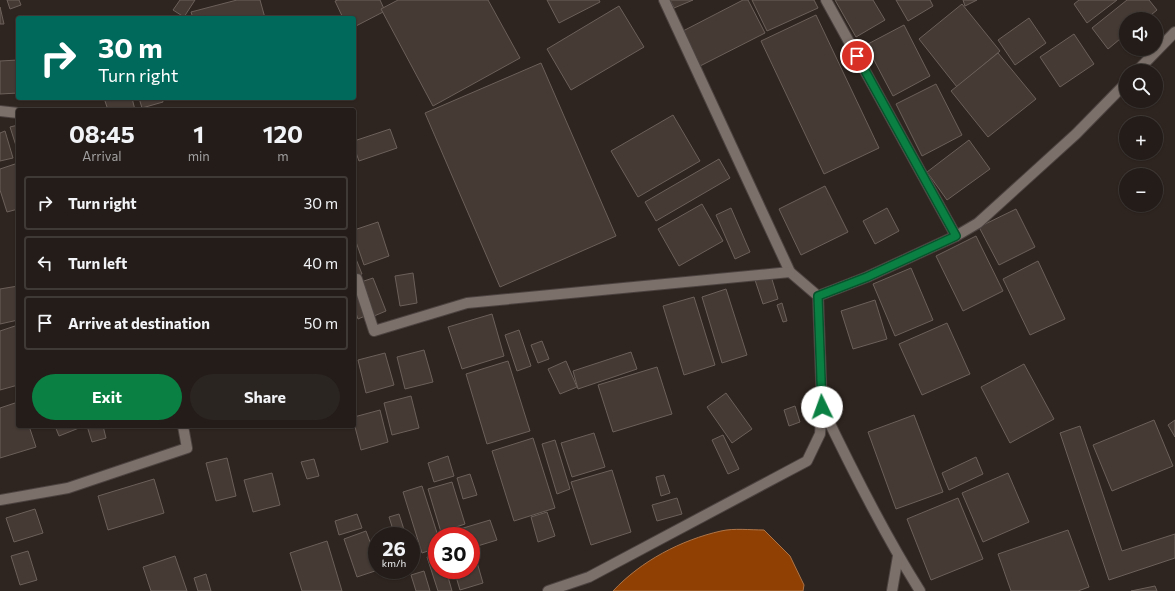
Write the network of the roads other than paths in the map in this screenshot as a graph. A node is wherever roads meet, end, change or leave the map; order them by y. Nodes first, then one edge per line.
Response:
1 (664, 0) edge
2 (826, 0) edge
3 (1175, 32) edge
4 (1144, 64) edge
5 (1119, 90) edge
6 (0, 110) edge
7 (16, 114) edge
8 (956, 236) junction
9 (790, 272) junction
10 (356, 279) edge
11 (818, 296) junction
12 (822, 407) junction
13 (184, 428) edge
14 (0, 500) edge
15 (898, 556) junction
16 (553, 590) edge
17 (892, 591) edge
18 (920, 591) edge

1 - 9 street
2 - 8 street
3 - 4 street
5 - 8 street
6 - 7 street
8 - 11 street
9 - 10 street
9 - 11 street
11 - 12 street
12 - 15 street
12 - 16 street
13 - 14 street
15 - 17 street
15 - 18 street

